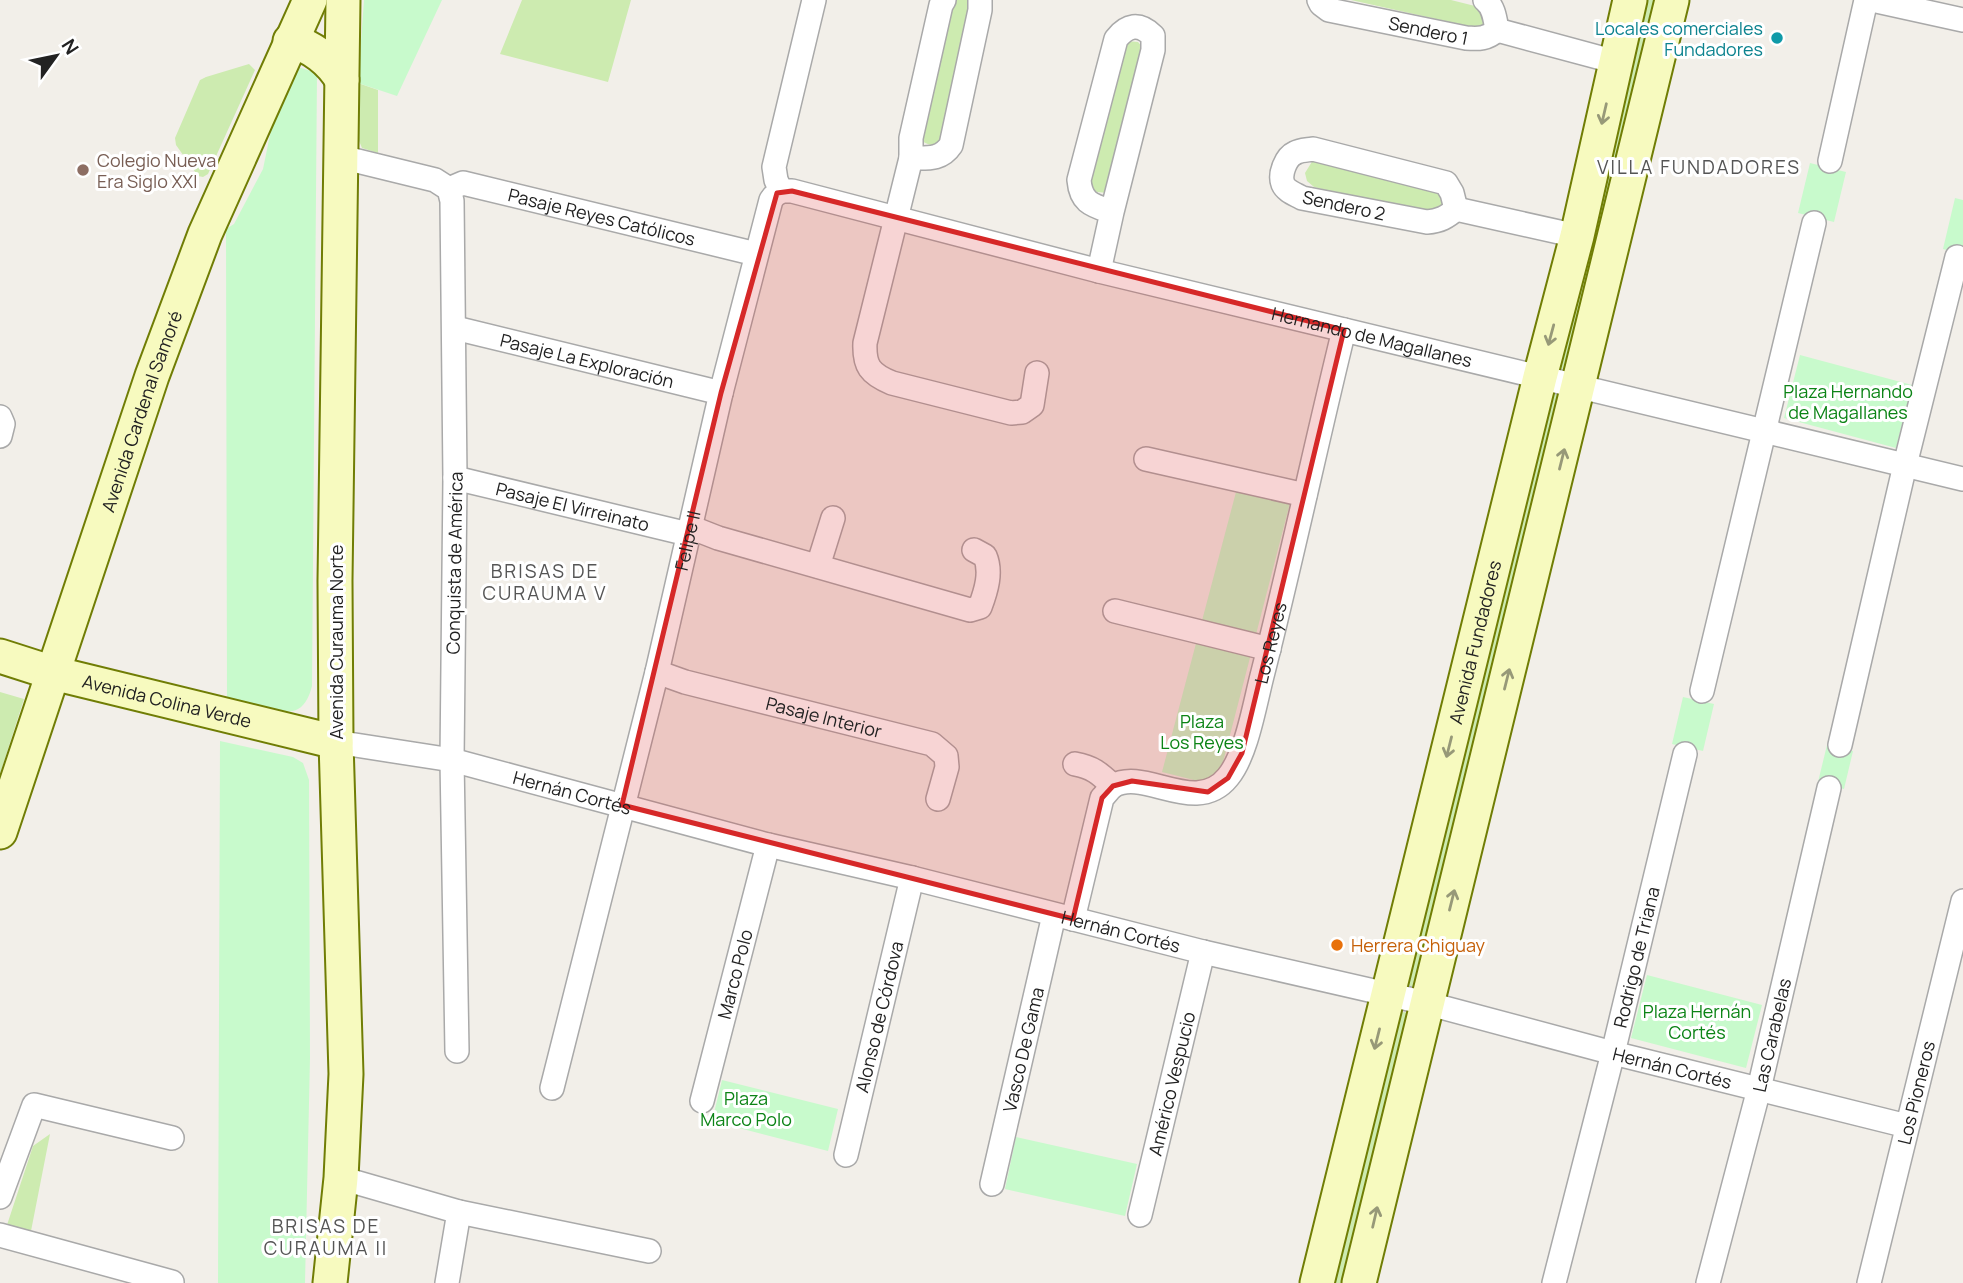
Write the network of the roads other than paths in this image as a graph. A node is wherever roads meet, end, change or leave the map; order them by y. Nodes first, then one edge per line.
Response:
1 (310, 0) edge
2 (343, 0) edge
3 (814, 0) edge
4 (944, 0) edge
5 (981, 0) edge
6 (1319, 0) edge
7 (1485, 0) edge
8 (1630, 0) edge
9 (1672, 0) edge
10 (1866, 0) edge
11 (1872, 0) edge
12 (1963, 20) edge
13 (1497, 30) junction
14 (290, 41) junction
15 (1616, 62) junction
16 (342, 80) junction
17 (341, 157) junction
18 (911, 158) junction
19 (1829, 161) dead end
20 (449, 189) junction
21 (781, 191) junction
22 (1456, 209) junction
23 (1112, 212) junction
24 (895, 218) junction
25 (1814, 223) dead end
26 (1577, 236) junction
27 (757, 254) junction
28 (1957, 257) dead end
29 (1099, 271) junction
30 (455, 328) junction
31 (1344, 330) junction
32 (1037, 373) dead end
33 (1540, 377) junction
34 (1580, 387) junction
35 (721, 393) junction
36 (0, 417) edge
37 (1763, 431) junction
38 (0, 436) edge
39 (1146, 459) dead end
40 (1905, 465) junction
41 (456, 478) junction
42 (1963, 480) edge
43 (1305, 495) junction
44 (833, 518) dead end
45 (689, 531) junction
46 (974, 550) dead end
47 (818, 566) junction
48 (1115, 611) dead end
49 (1269, 649) junction
50 (0, 656) edge
51 (53, 673) junction
52 (657, 673) junction
53 (1702, 691) dead end
54 (336, 742) junction
55 (1840, 745) dead end
56 (1685, 754) dead end
57 (452, 760) junction
58 (1075, 764) dead end
59 (1113, 786) junction
60 (1829, 788) dead end
61 (937, 799) dead end
62 (622, 805) junction
63 (0, 832) edge
64 (768, 845) junction
65 (912, 878) junction
66 (1963, 901) edge
67 (1064, 917) junction
68 (1203, 952) junction
69 (1388, 995) junction
70 (1426, 1003) junction
71 (457, 1051) dead end
72 (1613, 1053) junction
73 (552, 1087) dead end
74 (1759, 1089) junction
75 (702, 1101) dead end
76 (1908, 1126) junction
77 (172, 1138) dead end
78 (846, 1155) dead end
79 (341, 1178) junction
80 (992, 1184) dead end
81 (0, 1197) edge
82 (459, 1212) junction
83 (1140, 1215) dead end
84 (0, 1235) edge
85 (649, 1251) dead end
86 (172, 1282) edge
87 (330, 1283) edge
88 (447, 1283) edge
89 (1317, 1283) edge
90 (1359, 1283) edge
91 (1554, 1283) edge
92 (1708, 1283) edge
93 (1869, 1283) edge

1 - 14 street, Avenida Cardenal Samoré
2 - 16 street, Avenida Curauma Norte
3 - 21 street
4 - 18 street
5 - 18 street
6 - 13 street, Sendero 1
7 - 13 street
8 - 15 street, Avenida Fundadores
9 - 34 street
10 - 19 street
11 - 12 street
13 - 15 street, Sendero 1
14 - 16 street
14 - 51 street, Avenida Cardenal Samoré
15 -> 26 street, Avenida Fundadores
16 - 17 street, Avenida Curauma Norte
17 - 20 street
17 - 54 street, Avenida Curauma Norte
18 - 24 street
20 - 27 street, Pasaje Reyes Católicos
20 - 30 street, Conquista de América
21 - 24 street, Hernando de Magallanes
21 - 27 street, Felipe II
22 - 22 street, Sendero 2
22 - 26 street
23 - 23 street
23 - 29 street
24 - 29 street, Hernando de Magallanes
24 - 32 street
25 - 37 street
26 -> 33 street, Avenida Fundadores
27 - 35 street, Felipe II
28 - 40 street
29 - 31 street, Hernando de Magallanes
30 - 35 street, Pasaje La Exploración
30 - 41 street, Conquista de América
31 - 33 street, Hernando de Magallanes
31 - 43 street, Los Reyes
33 - 34 street, Hernando de Magallanes
33 -> 69 street, Avenida Fundadores
34 - 37 street, Hernando de Magallanes
70 -> 34 street
35 - 45 street, Felipe II
36 - 38 street
37 - 40 street, Hernando de Magallanes
37 - 53 street
39 - 43 street
40 - 42 street, Hernando de Magallanes
40 - 55 street
41 - 45 street, Pasaje El Virreinato
41 - 57 street, Conquista de América
43 - 49 street, Los Reyes
44 - 47 street
45 - 47 street
45 - 52 street, Felipe II
46 - 47 street
48 - 49 street
49 - 59 street, Los Reyes
50 - 51 street, Avenida Colina Verde
51 - 54 street, Avenida Colina Verde
51 - 63 street, Avenida Cardenal Samoré
52 - 61 street, Pasaje Interior
52 - 62 street, Felipe II
54 - 57 street, Hernán Cortés
54 - 79 street, Avenida Curauma Norte
56 - 72 street, Rodrigo de Triana
57 - 62 street, Hernán Cortés
57 - 71 street, Conquista de América
58 - 59 street
59 - 67 street
60 - 74 street, Las Carabelas
62 - 64 street, Hernán Cortés
62 - 73 street, Felipe II
64 - 65 street, Hernán Cortés
64 - 75 street, Marco Polo
65 - 67 street, Hernán Cortés
65 - 78 street, Alonso de Córdova
66 - 76 street, Los Pioneros
67 - 68 street, Hernán Cortés
67 - 80 street, Vasco De Gama
68 - 69 street, Hernán Cortés
68 - 83 street, Américo Vespucio
69 - 70 street, Hernán Cortés
69 -> 89 street, Avenida Fundadores
70 - 72 street, Hernán Cortés
90 -> 70 street
72 - 74 street, Hernán Cortés
72 - 91 street, Rodrigo de Triana
74 - 76 street, Hernán Cortés
74 - 92 street, Las Carabelas
76 - 93 street, Los Pioneros
77 - 81 street
79 - 82 street
79 - 87 street, Avenida Curauma Norte
82 - 85 street
82 - 88 street
84 - 86 street

